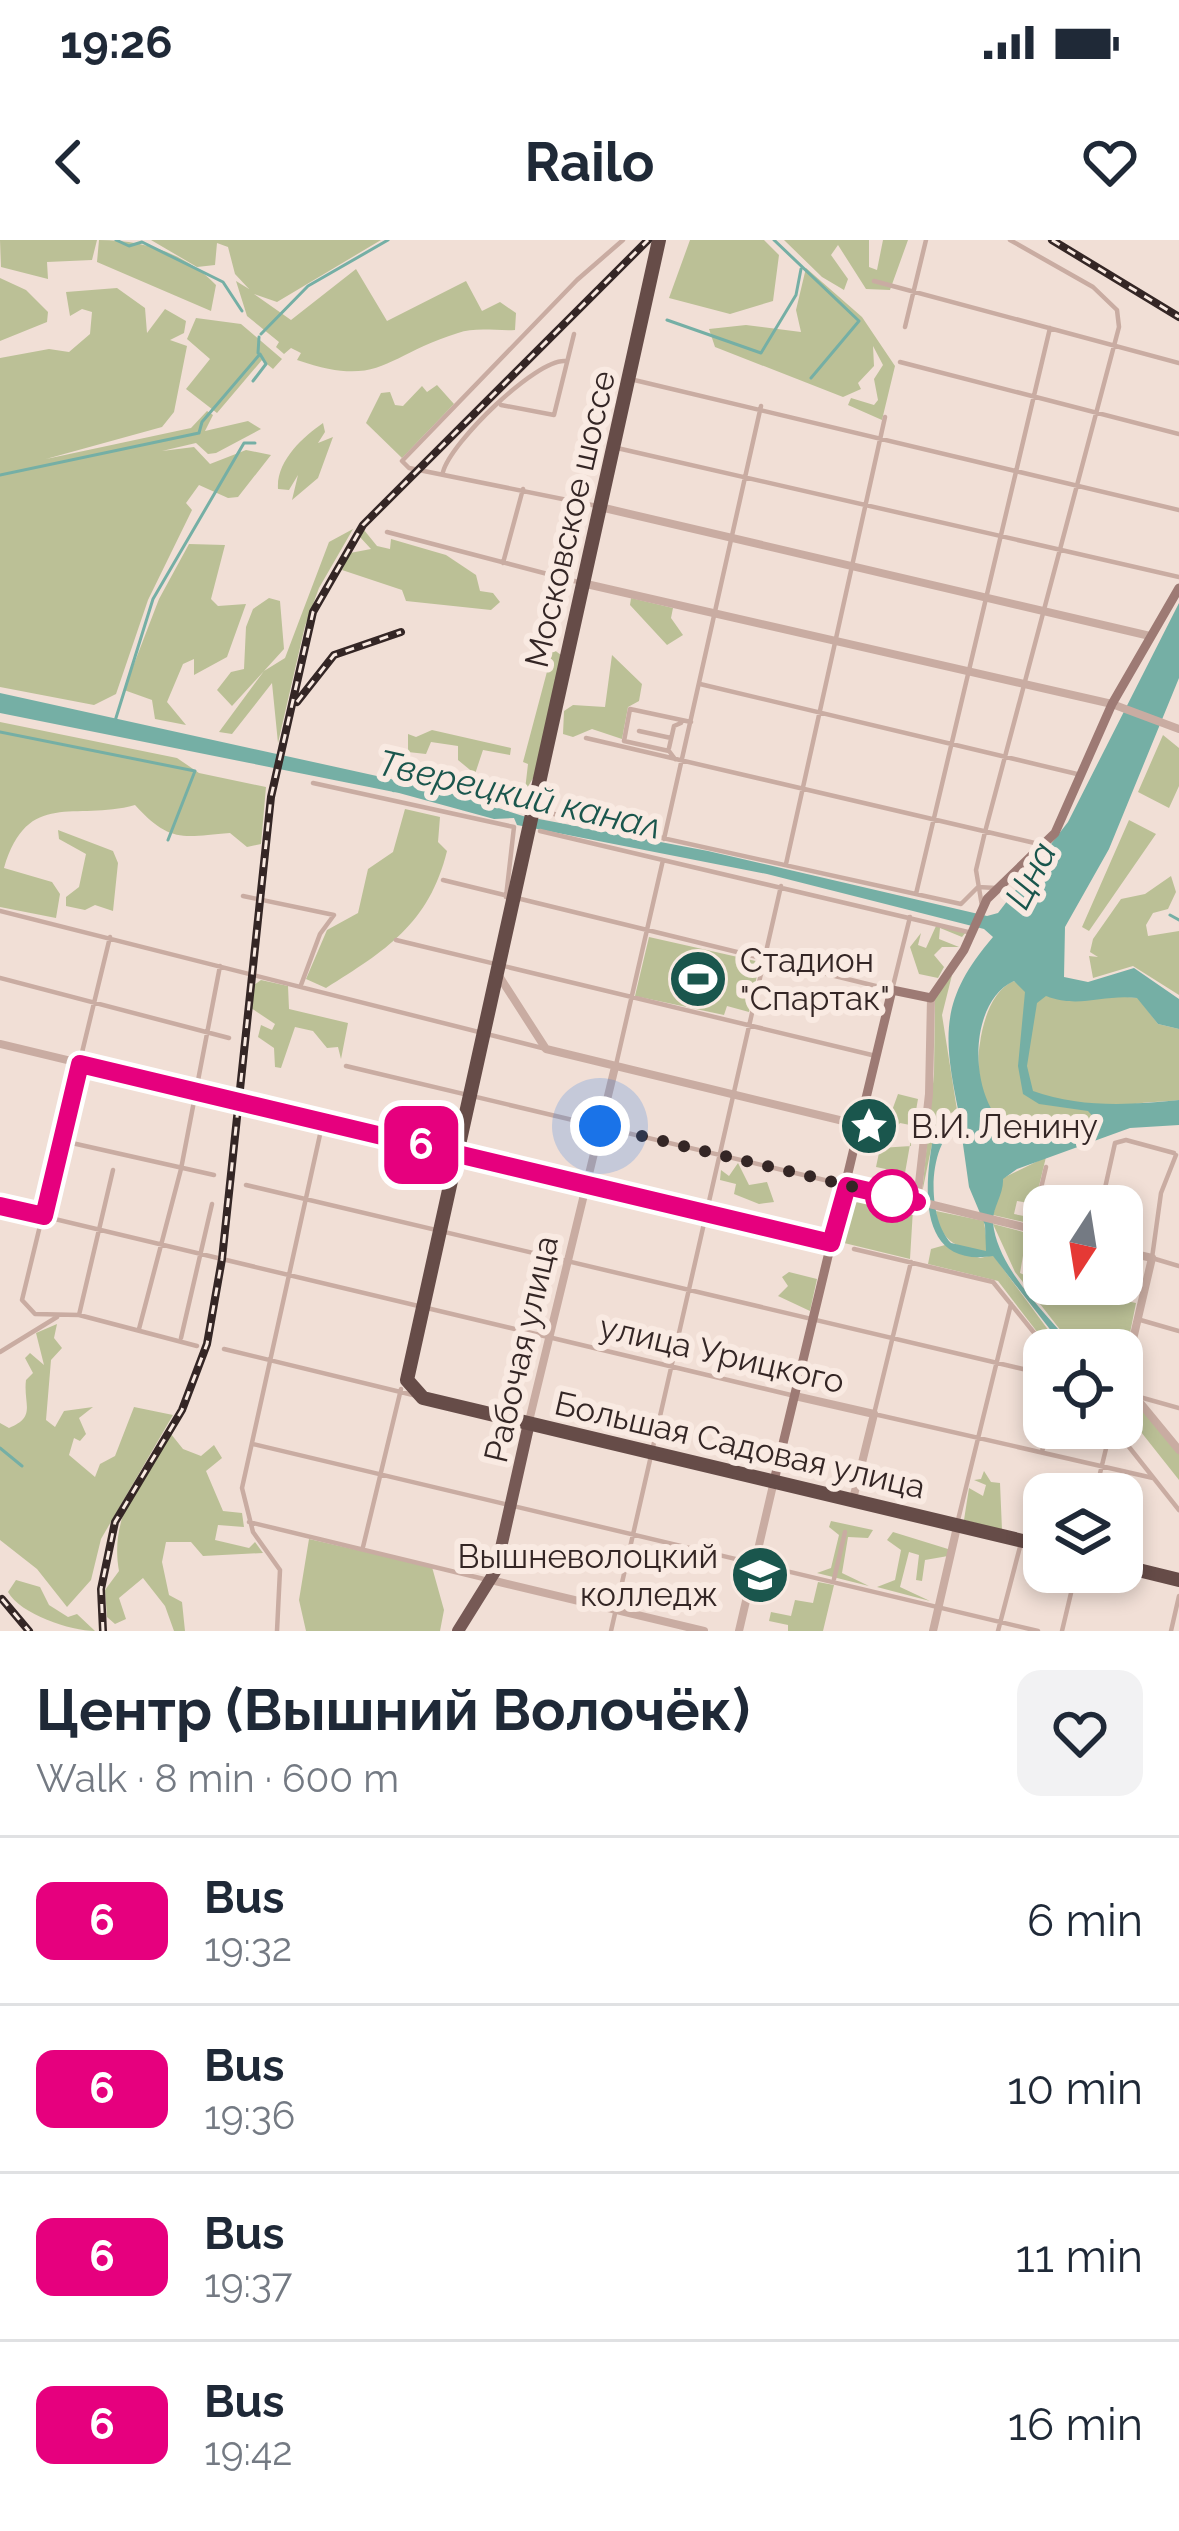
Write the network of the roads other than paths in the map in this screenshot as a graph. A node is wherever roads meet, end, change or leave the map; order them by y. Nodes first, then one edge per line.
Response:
1 (623, 240) edge
2 (659, 240) edge
3 (926, 240) edge
4 (1010, 240) edge
5 (874, 280) dead end
6 (915, 292) junction
7 (905, 327) dead end
8 (1050, 328) junction
9 (574, 334) dead end
10 (1114, 345) junction
11 (565, 361) junction
12 (900, 362) dead end
13 (1179, 363) edge
14 (628, 379) junction
15 (1033, 395) junction
16 (499, 404) junction
17 (761, 406) junction
18 (1096, 412) junction
19 (885, 417) dead end
20 (1179, 434) edge
21 (879, 437) junction
22 (615, 447) junction
23 (1013, 469) junction
24 (443, 472) junction
25 (746, 473) junction
26 (1076, 484) junction
27 (523, 489) junction
28 (866, 502) junction
29 (600, 506) junction
30 (1179, 510) edge
31 (387, 532) dead end
32 (1001, 536) junction
33 (735, 538) junction
34 (1061, 550) junction
35 (503, 562) junction
36 (854, 566) junction
37 (1179, 577) edge
38 (583, 583) junction
39 (1179, 588) edge
40 (986, 596) junction
41 (1045, 610) junction
42 (716, 613) junction
43 (1150, 636) junction
44 (835, 641) junction
45 (966, 672) junction
46 (700, 684) junction
47 (1024, 684) junction
48 (1116, 705) junction
49 (818, 715) junction
50 (688, 722) junction
51 (1179, 729) edge
52 (639, 731) dead end
53 (586, 738) dead end
54 (671, 738) junction
55 (949, 745) junction
56 (669, 751) junction
57 (1004, 758) junction
58 (678, 760) junction
59 (1083, 775) junction
60 (313, 783) dead end
61 (801, 790) junction
62 (539, 811) junction
63 (932, 819) junction
64 (527, 829) junction
65 (985, 832) junction
66 (664, 839) junction
67 (1045, 845) junction
68 (663, 860) junction
69 (786, 864) junction
70 (443, 880) dead end
71 (781, 886) junction
72 (978, 887) junction
73 (997, 888) junction
74 (916, 894) junction
75 (243, 896) dead end
76 (510, 898) junction
77 (981, 910) junction
78 (0, 911) edge
79 (910, 917) junction
80 (646, 931) junction
81 (973, 933) junction
82 (110, 937) junction
83 (396, 940) dead end
84 (765, 958) junction
85 (220, 965) junction
86 (500, 971) junction
87 (0, 978) edge
88 (301, 985) junction
89 (892, 990) junction
90 (631, 997) junction
91 (931, 998) junction
92 (94, 1002) junction
93 (752, 1025) junction
94 (208, 1033) junction
95 (486, 1034) junction
96 (229, 1038) dead end
97 (0, 1044) edge
98 (546, 1049) junction
99 (876, 1056) junction
100 (80, 1064) junction
101 (346, 1066) dead end
102 (615, 1067) junction
103 (194, 1091) junction
104 (471, 1095) junction
105 (735, 1095) junction
106 (323, 1121) junction
107 (861, 1125) junction
108 (600, 1126) junction
109 (63, 1141) junction
110 (457, 1154) junction
111 (721, 1155) junction
112 (1178, 1156) edge
113 (1046, 1167) dead end
114 (1176, 1168) edge
115 (181, 1169) junction
116 (113, 1170) dead end
117 (214, 1175) dead end
118 (245, 1185) dead end
119 (587, 1185) junction
120 (1041, 1185) edge
121 (1105, 1185) edge
122 (847, 1186) junction
123 (307, 1200) junction
124 (921, 1203) junction
125 (212, 1204) dead end
126 (0, 1206) edge
127 (710, 1214) junction
128 (44, 1216) junction
129 (1023, 1227) edge
130 (100, 1230) junction
131 (439, 1230) junction
132 (831, 1243) junction
133 (162, 1245) junction
134 (854, 1249) dead end
135 (200, 1254) junction
136 (1143, 1256) edge
137 (1152, 1258) junction
138 (570, 1261) junction
139 (911, 1262) junction
140 (1179, 1266) edge
141 (292, 1276) junction
142 (692, 1291) junction
143 (1011, 1304) junction
144 (421, 1306) junction
145 (31, 1312) junction
146 (62, 1315) junction
147 (79, 1315) junction
148 (812, 1319) junction
149 (1137, 1319) junction
150 (139, 1329) junction
151 (1031, 1329) edge
152 (1134, 1329) edge
153 (32, 1330) junction
154 (1179, 1331) edge
155 (181, 1338) junction
156 (551, 1339) junction
157 (894, 1339) junction
158 (197, 1346) dead end
159 (224, 1349) dead end
160 (0, 1352) edge
161 (272, 1361) junction
162 (998, 1363) junction
163 (674, 1367) junction
164 (1023, 1369) edge
165 (406, 1383) junction
166 (795, 1396) junction
167 (1143, 1398) edge
168 (1143, 1408) edge
169 (1179, 1408) edge
170 (874, 1414) junction
171 (529, 1423) junction
172 (979, 1438) junction
173 (254, 1444) junction
174 (1042, 1449) edge
175 (1106, 1449) edge
176 (1129, 1449) edge
177 (1179, 1450) edge
178 (653, 1452) junction
179 (1041, 1453) junction
180 (1101, 1468) junction
181 (1100, 1473) edge
182 (380, 1474) junction
183 (1153, 1478) junction
184 (774, 1481) junction
185 (853, 1500) junction
186 (512, 1506) junction
187 (1179, 1510) edge
188 (249, 1522) junction
189 (957, 1524) junction
190 (845, 1532) dead end
191 (634, 1534) junction
192 (1021, 1540) joint
193 (362, 1547) junction
194 (755, 1564) junction
195 (1143, 1571) edge
196 (491, 1580) junction
197 (1179, 1580) edge
198 (833, 1581) junction
199 (1071, 1593) edge
200 (1179, 1596) edge
201 (939, 1606) junction
202 (616, 1610) junction
203 (1001, 1622) junction
204 (667, 1627) edge
205 (277, 1631) edge
206 (458, 1631) edge
207 (611, 1631) edge
208 (704, 1631) edge
209 (739, 1631) edge
210 (933, 1631) edge
211 (998, 1631) edge
212 (1038, 1631) edge
213 (1062, 1631) edge
214 (1171, 1631) edge

1 - 24 street
2 - 14 highway, Московское шоссе
3 - 6 street
4 - 10 street
5 - 6 street
6 - 7 street
6 - 8 street
8 - 10 street
8 - 15 street
9 - 11 street
10 - 13 street
10 - 18 street
11 - 16 street
11 - 16 street
12 - 15 street
14 - 17 street
14 - 22 highway, Московское шоссе
15 - 18 street
15 - 23 street
16 - 24 street
17 - 21 street
17 - 25 street
18 - 20 street
18 - 26 street
19 - 21 street
21 - 23 street
21 - 28 street
22 - 25 street
22 - 29 highway, Московское шоссе
23 - 26 street
23 - 32 street
24 - 27 street
25 - 28 street
25 - 33 street
26 - 30 street
26 - 34 street
27 - 29 street
27 - 35 street
28 - 32 street
28 - 36 street
29 - 33 street
29 - 38 highway, Московское шоссе
31 - 35 street
32 - 34 street
32 - 40 street
33 - 36 street
33 - 42 street
34 - 37 street
34 - 41 street
35 - 38 street
36 - 40 street
36 - 44 street
38 - 42 street
38 - 62 highway, Московское шоссе
39 - 43 main road
40 - 41 street
40 - 45 street
41 - 43 street
41 - 47 street
42 - 44 street
42 - 46 street
43 - 48 main road
44 - 45 street
44 - 49 street
45 - 47 street
45 - 55 street
46 - 49 street
46 - 50 street
47 - 48 street
47 - 57 street
48 - 51 street
48 - 59 main road
49 - 55 street
49 - 61 street
50 - 54 street
50 - 56 street
50 - 58 street
52 - 54 street
53 - 58 street
54 - 56 street
55 - 57 street
55 - 63 street
56 - 58 street
57 - 59 street
57 - 65 street
58 - 61 street
58 - 66 street
59 - 67 main road
60 - 64 street
61 - 63 street
61 - 69 street
62 - 64 highway, Московское шоссе
62 - 66 street
63 - 65 street
63 - 74 street
64 - 68 street
64 - 76 highway, Московское шоссе
65 - 67 street
65 - 72 street
66 - 69 street
67 - 73 main road
68 - 71 street
68 - 80 street, Рабочая улица
69 - 74 street
70 - 76 street
71 - 79 street
71 - 84 street
72 - 73 street
72 - 74 street
72 - 77 street
73 - 77 main road
75 - 88 street
76 - 80 street
76 - 86 highway, Московское шоссе
77 - 81 main road
78 - 82 street
79 - 81 street
79 - 89 street
80 - 84 street
80 - 90 street, Рабочая улица
81 - 91 main road
82 - 85 street
82 - 92 street
83 - 86 street
84 - 89 street
84 - 93 street
85 - 88 street
85 - 94 street
86 - 90 street
86 - 95 highway, Московское шоссе
86 - 98 street
87 - 92 street
88 - 95 street
89 - 91 main road
89 - 99 main road
90 - 93 street
90 - 102 street, Рабочая улица
91 - 124 street
92 - 94 street
92 - 100 street
93 - 99 street
93 - 105 street
94 - 96 street
94 - 103 street
95 - 98 street
95 - 104 highway, Московское шоссе
97 - 100 street
98 - 102 street
99 - 107 main road
100 - 103 street
100 - 109 street
101 - 104 street
102 - 105 street
102 - 108 street, Рабочая улица
103 - 106 street
103 - 115 street
104 - 108 street
104 - 110 highway, Московское шоссе
105 - 107 street
105 - 111 street
106 - 110 street
106 - 123 street
107 - 122 main road
108 - 111 street
108 - 119 street, Рабочая улица
109 - 115 street
109 - 128 street
110 - 119 street
110 - 131 highway, Московское шоссе
111 - 122 street
111 - 127 street
112 - 114 street
112 - 121 street
113 - 120 street
114 - 137 street
115 - 117 street
115 - 133 street
116 - 130 street
118 - 123 street
119 - 127 street
119 - 138 street, Рабочая улица
122 - 124 street
122 - 132 main road
123 - 131 street
123 - 141 street
124 - 129 street
125 - 135 street
126 - 128 street, улица Урицкого
127 - 132 street
127 - 142 street
128 - 130 street, улица Урицкого
128 - 145 street
130 - 133 street, улица Урицкого
130 - 147 street
131 - 138 street
131 - 144 highway, Московское шоссе
132 - 148 main road
133 - 135 street, улица Урицкого
133 - 150 street
134 - 139 street
135 - 141 street, улица Урицкого
135 - 155 street
136 - 137 street
137 - 140 street
137 - 149 street
138 - 142 street
138 - 156 street, Рабочая улица
139 - 143 street
139 - 157 street
141 - 144 street, улица Урицкого
141 - 161 street
142 - 148 street
142 - 163 street
143 - 151 street
143 - 162 street
144 - 156 street, улица Урицкого
144 - 165 highway, Московское шоссе
145 - 146 street
145 - 153 street
146 - 147 street
146 - 153 street
147 - 150 street
148 - 157 street
148 - 166 main road
149 - 152 street
149 - 154 street
150 - 155 street
153 - 160 street
155 - 158 street
156 - 163 street, улица Урицкого
156 - 171 street, Рабочая улица
157 - 162 street
157 - 170 street
159 - 161 street, Большая Садовая улица
161 - 165 street, Большая Садовая улица
161 - 173 street
162 - 164 street
162 - 172 street
163 - 166 street, улица Урицкого
163 - 178 street
165 - 171 highway, Большая Садовая улица
165 - 182 street
166 - 170 street, улица Урицкого
166 - 184 main road
167 - 169 street
168 - 177 street
170 - 172 street, улица Урицкого
170 - 185 street
171 - 178 highway, Большая Садовая улица
171 - 186 main road, Рабочая улица
172 - 179 street, улица Урицкого
172 - 189 street
173 - 182 street
173 - 188 street
174 - 179 street
175 - 180 street
176 - 183 street
178 - 184 highway, Большая Садовая улица
178 - 191 street
179 - 180 street, улица Урицкого
180 - 181 street
180 - 183 street, улица Урицкого
182 - 186 street
182 - 193 street
183 - 187 street
184 - 185 highway, Большая Садовая улица
184 - 194 street
185 - 189 highway, Большая Садовая улица
186 - 191 street
186 - 196 main road, Рабочая улица
188 - 193 street
188 - 205 street
189 - 192 highway, Большая Садовая улица
189 - 201 street
190 - 198 street
191 - 194 street
191 - 202 street
192 - 203 street
193 - 196 street
194 - 198 street
194 - 209 street
195 - 197 highway
196 - 202 street
196 - 206 main road, Рабочая улица
198 - 201 street
199 - 213 street
200 - 214 street
201 - 203 street
201 - 210 street
202 - 204 street
202 - 207 street
203 - 211 street
203 - 212 street
204 - 208 street

